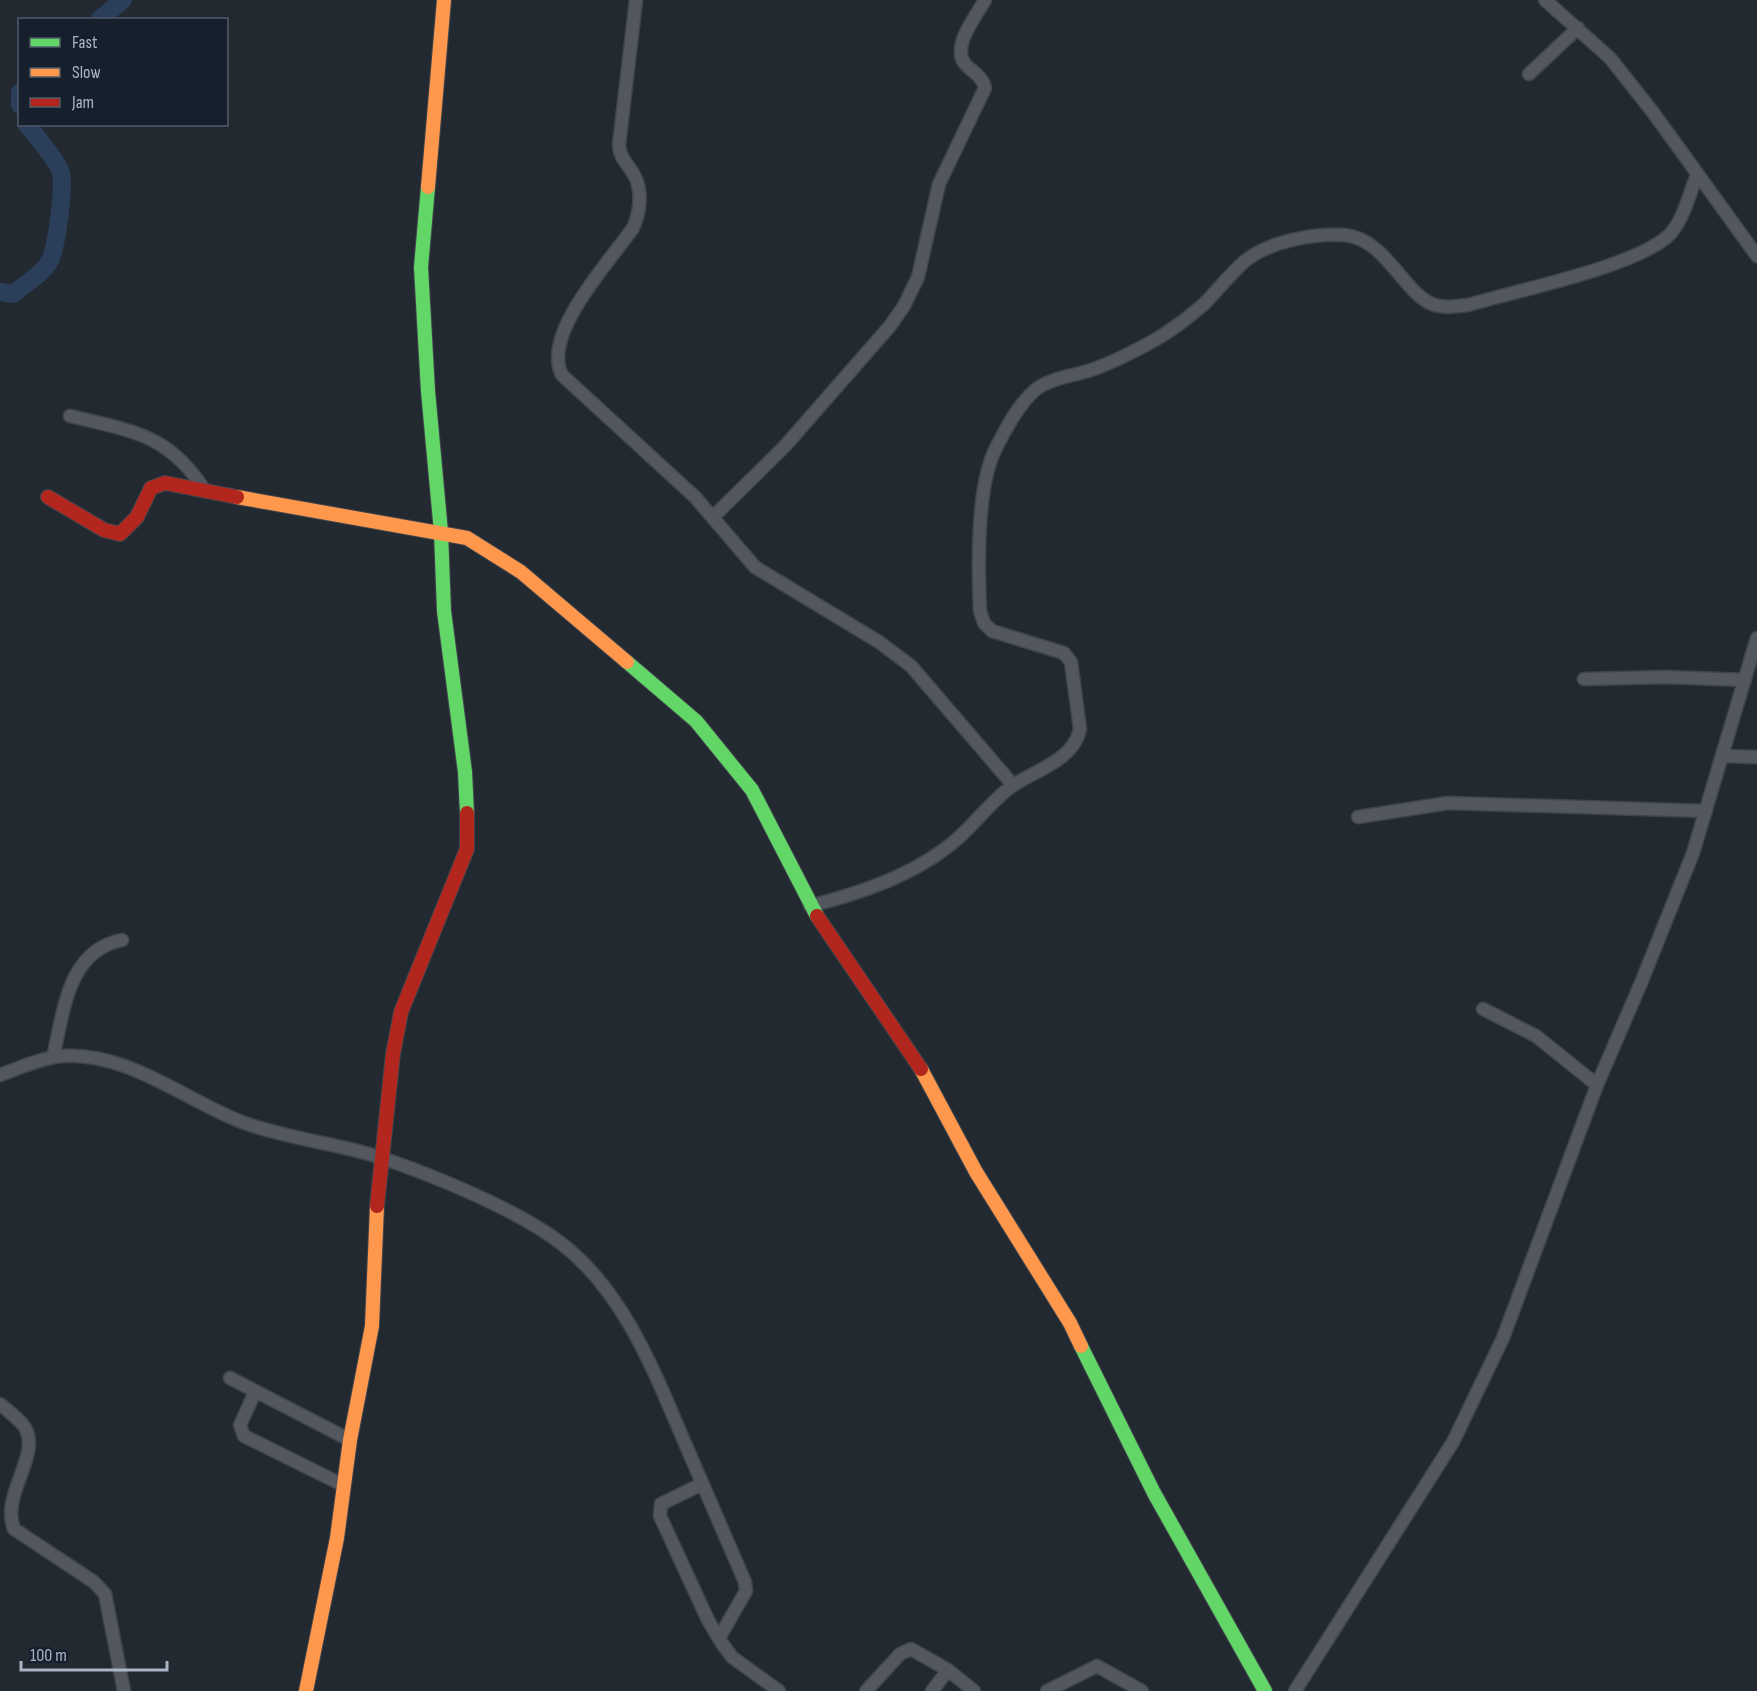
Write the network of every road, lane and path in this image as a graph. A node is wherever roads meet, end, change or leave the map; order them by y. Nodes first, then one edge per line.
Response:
1 (444, 0) edge
2 (636, 0) edge
3 (985, 0) edge
4 (1545, 0) edge
5 (1578, 28) junction
6 (1529, 74) dead end
7 (1697, 175) junction
8 (1757, 256) edge
9 (70, 416) dead end
10 (205, 491) junction
11 (48, 497) dead end
12 (713, 517) junction
13 (441, 532) junction
14 (1757, 638) edge
15 (1584, 679) dead end
16 (1745, 680) junction
17 (1723, 756) junction
18 (1757, 757) edge
19 (1013, 785) junction
20 (1706, 810) junction
21 (1358, 818) dead end
22 (810, 906) junction
23 (122, 940) dead end
24 (1483, 1009) dead end
25 (53, 1057) junction
26 (0, 1075) edge
27 (1597, 1085) junction
28 (381, 1158) junction
29 (230, 1378) dead end
30 (255, 1392) junction
31 (0, 1404) edge
32 (350, 1440) junction
33 (702, 1484) junction
34 (343, 1485) junction
35 (720, 1638) junction
36 (948, 1670) junction
37 (1051, 1690) edge
38 (124, 1691) edge
39 (306, 1691) edge
40 (779, 1691) edge
41 (866, 1691) edge
42 (932, 1691) edge
43 (974, 1691) edge
44 (1142, 1691) edge
45 (1265, 1691) edge
46 (1295, 1691) edge

1 - 13 street
2 - 12 street
3 - 12 street
4 - 5 street
5 - 6 street
5 - 7 street
7 - 8 street
7 - 19 street
9 - 10 street
10 - 11 street
10 - 13 street
12 - 19 street
13 - 22 street
13 - 28 street
14 - 16 street
15 - 16 street
16 - 17 street
17 - 18 street
17 - 20 street
19 - 22 street
20 - 21 street
20 - 27 street
22 - 45 street
23 - 25 street
24 - 27 street
25 - 26 street
25 - 28 street
27 - 46 street
28 - 32 street
28 - 33 street
29 - 30 street
30 - 32 street
30 - 34 street
31 - 38 street
32 - 34 street
33 - 35 street
33 - 35 street
34 - 39 street
35 - 40 street
36 - 41 street
36 - 42 street
36 - 43 street
37 - 44 street

